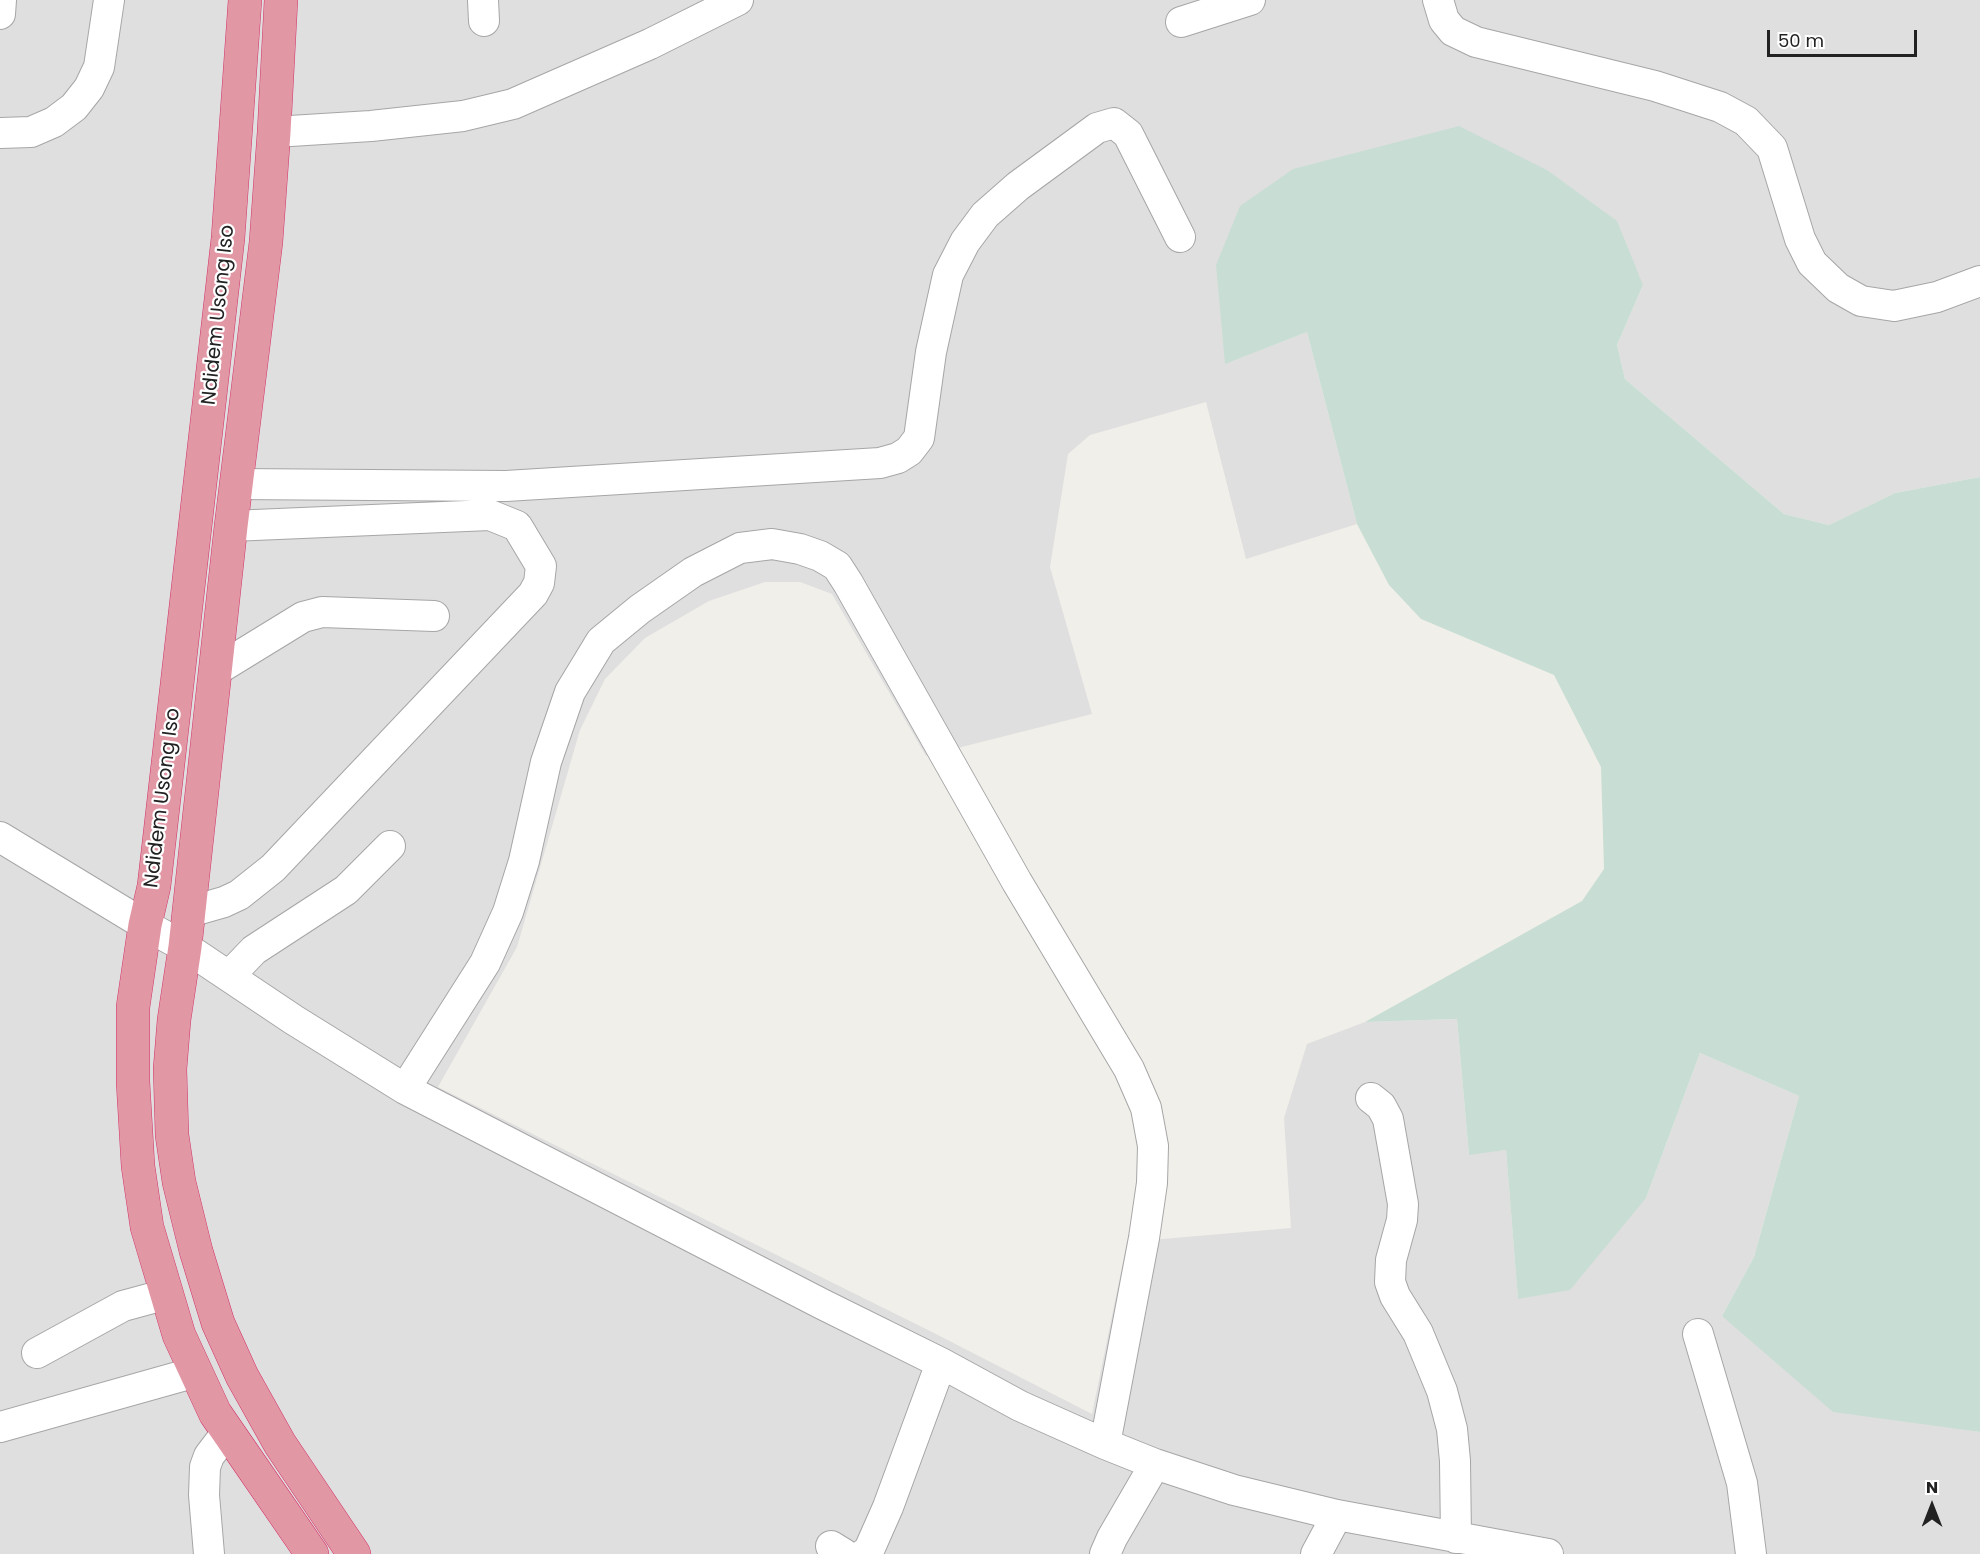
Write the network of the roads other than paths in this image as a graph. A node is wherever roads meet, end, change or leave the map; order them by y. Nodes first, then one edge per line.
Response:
1 (1, 0) edge
2 (109, 0) edge
3 (245, 0) edge
4 (281, 0) edge
5 (1250, 0) edge
6 (1438, 0) edge
7 (725, 3) edge
8 (0, 14) edge
9 (1181, 22) dead end
10 (274, 132) junction
11 (0, 133) edge
12 (1180, 237) dead end
13 (1980, 281) edge
14 (236, 484) junction
15 (231, 526) junction
16 (434, 616) dead end
17 (216, 671) junction
18 (0, 837) edge
19 (390, 846) dead end
20 (189, 912) junction
21 (145, 925) junction
22 (185, 947) junction
23 (228, 976) junction
24 (405, 1089) junction
25 (1371, 1098) dead end
26 (167, 1294) junction
27 (1698, 1334) dead end
28 (37, 1353) dead end
29 (942, 1363) junction
30 (196, 1372) junction
31 (0, 1427) edge
32 (228, 1431) junction
33 (1105, 1444) junction
34 (1155, 1464) junction
35 (1337, 1515) junction
36 (1456, 1538) junction
37 (209, 1554) edge
38 (312, 1554) edge
39 (354, 1554) edge
40 (864, 1554) edge
41 (1105, 1554) edge
42 (1316, 1554) edge
43 (1548, 1554) edge
44 (1751, 1554) edge

1 - 8 street
2 - 11 street
3 - 21 highway, Ndidem Usong Iso
4 - 10 highway, Ndidem Usong Iso
5 - 9 street
6 - 13 street
7 - 10 street
10 - 14 highway, Ndidem Usong Iso
12 - 14 street
14 - 15 highway, Ndidem Usong Iso
15 - 17 highway, Ndidem Usong Iso
15 - 20 street
16 - 17 street
17 - 20 highway, Ndidem Usong Iso
18 - 21 street
19 - 23 street
20 - 22 highway, Ndidem Usong Iso
21 - 22 street
21 - 26 highway, Ndidem Usong Iso
22 - 23 street
22 - 39 highway, Ndidem Usong Iso
23 - 24 street
24 - 29 street
24 - 33 street
25 - 36 street
26 - 28 street
26 - 30 highway, Ndidem Usong Iso
27 - 44 street
29 - 33 street
29 - 40 street
30 - 31 street
30 - 32 highway, Ndidem Usong Iso
32 - 37 street
32 - 38 highway, Ndidem Usong Iso
33 - 34 street
34 - 35 street
34 - 41 street
35 - 36 street
35 - 42 street
36 - 43 street

